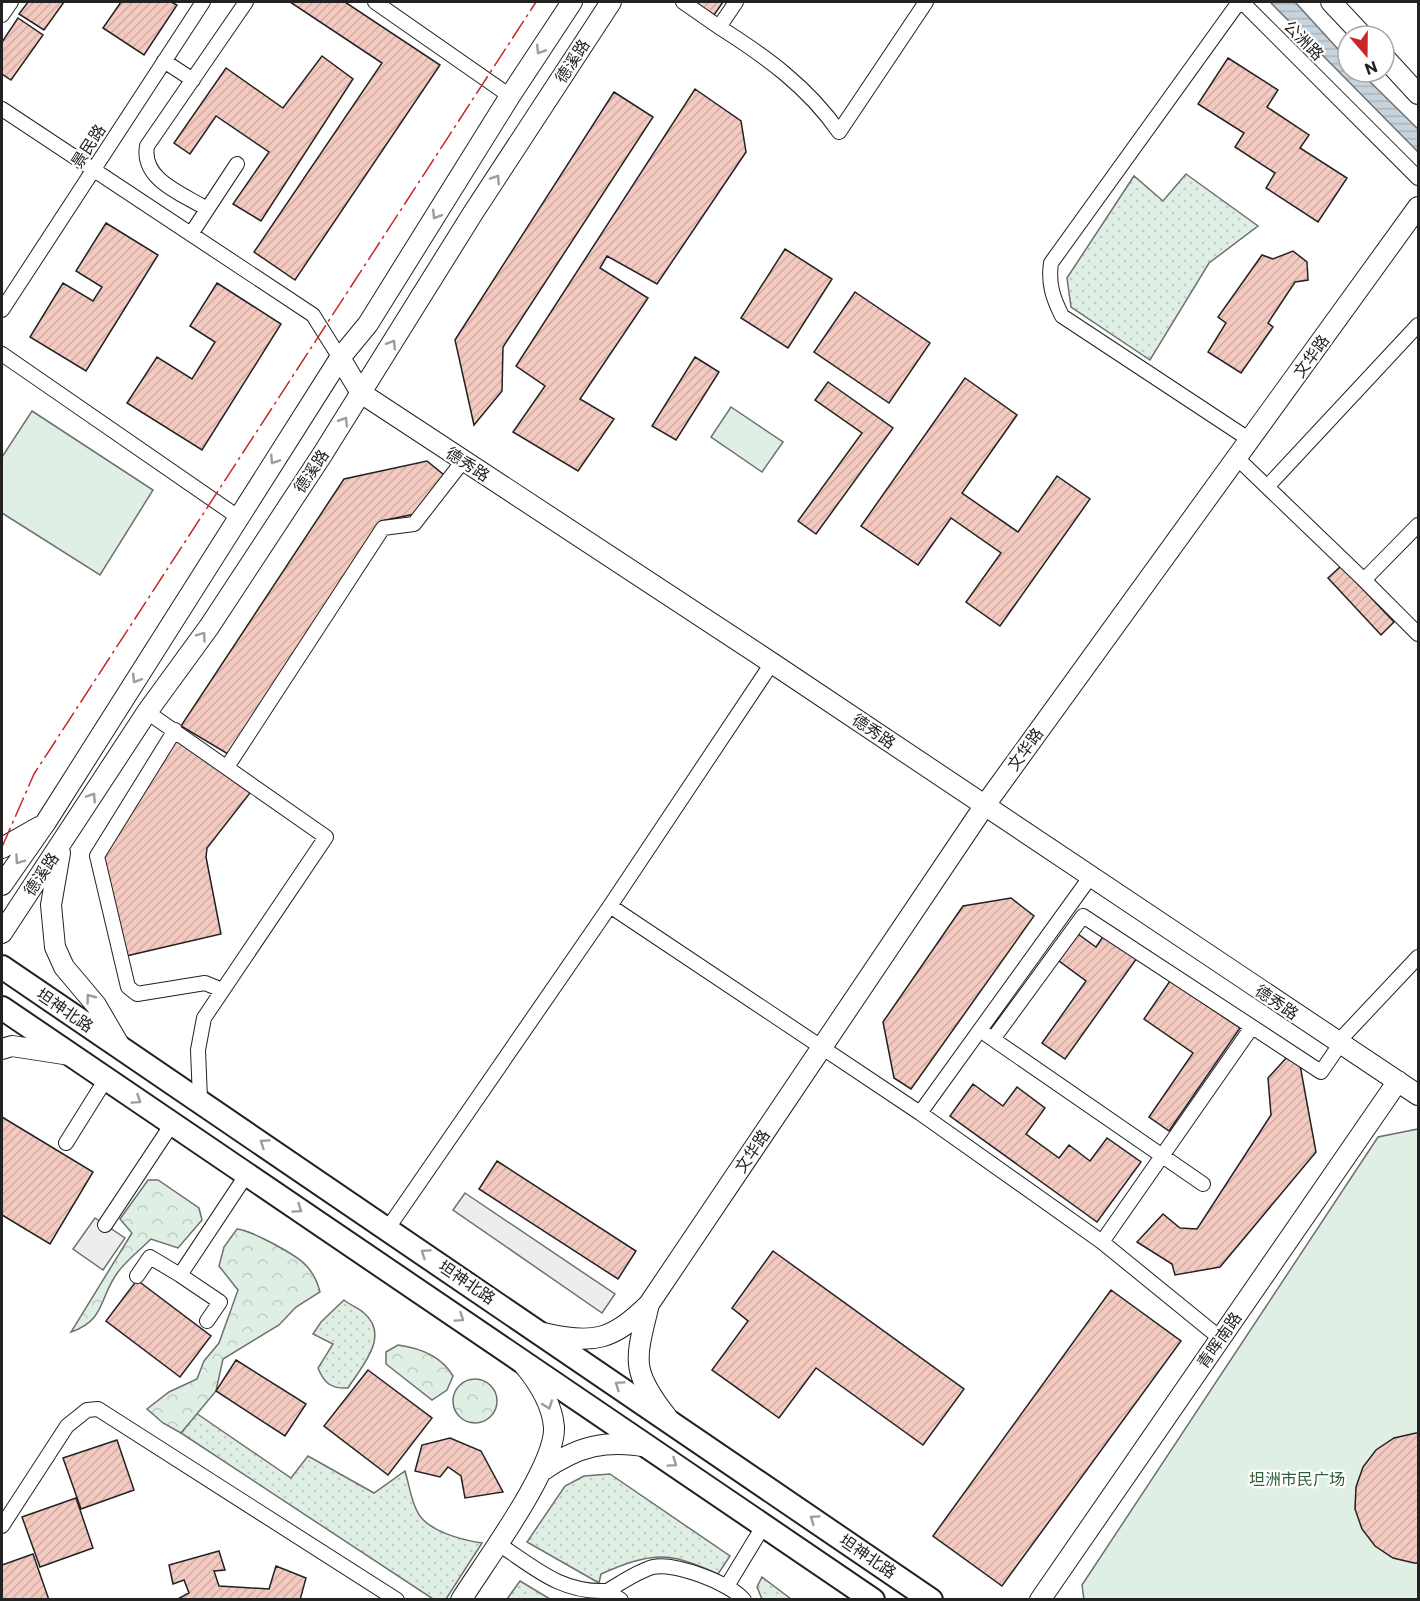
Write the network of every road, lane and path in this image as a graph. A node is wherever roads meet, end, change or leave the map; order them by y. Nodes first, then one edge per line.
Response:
1 (11, 2) edge
2 (203, 2) edge
3 (246, 2) edge
4 (375, 2) edge
5 (572, 2) edge
6 (611, 2) edge
7 (683, 2) edge
8 (736, 2) edge
9 (926, 2) edge
10 (1240, 2) edge
11 (1330, 2) edge
12 (2, 15) edge
13 (1352, 24) edge
14 (719, 27) junction
15 (164, 61) junction
16 (1396, 70) edge
17 (193, 80) junction
18 (1419, 94) edge
19 (510, 96) junction
20 (2, 109) edge
21 (237, 164) dead end
22 (93, 169) junction
23 (1419, 178) edge
24 (1419, 207) edge
25 (207, 209) junction
26 (191, 234) junction
27 (2, 310) edge
28 (1419, 325) edge
29 (2, 354) edge
30 (340, 358) junction
31 (361, 393) junction
32 (1250, 440) junction
33 (1237, 458) junction
34 (464, 461) junction
35 (1267, 487) junction
36 (238, 517) junction
37 (1419, 525) edge
38 (1364, 580) junction
39 (1419, 634) edge
40 (772, 663) junction
41 (147, 712) junction
42 (175, 730) junction
43 (227, 767) junction
44 (985, 805) junction
45 (46, 822) junction
46 (67, 835) junction
47 (2, 848) edge
48 (1091, 876) junction
49 (2, 885) edge
50 (610, 906) junction
51 (2, 933) edge
52 (1419, 957) edge
53 (2, 966) edge
54 (222, 990) junction
55 (2, 1008) edge
56 (1252, 1027) junction
57 (980, 1030) junction
58 (993, 1038) junction
59 (1339, 1043) junction
60 (823, 1046) junction
61 (121, 1048) junction
62 (2, 1049) edge
63 (70, 1055) junction
64 (106, 1079) junction
65 (1398, 1081) junction
66 (1419, 1095) edge
67 (200, 1099) junction
68 (920, 1113) junction
69 (172, 1124) junction
70 (66, 1143) dead end
71 (1162, 1155) junction
72 (247, 1174) junction
73 (1203, 1184) dead end
74 (105, 1225) dead end
75 (388, 1228) junction
76 (1102, 1242) junction
77 (180, 1275) junction
78 (138, 1276) dead end
79 (650, 1304) junction
80 (207, 1321) dead end
81 (543, 1333) junction
82 (1220, 1338) junction
83 (517, 1356) junction
84 (668, 1419) junction
85 (651, 1448) junction
86 (542, 1471) junction
87 (764, 1525) junction
88 (2, 1526) edge
89 (497, 1543) junction
90 (727, 1586) junction
91 (607, 1591) junction
92 (397, 1599) edge
93 (461, 1599) edge
94 (621, 1599) edge
95 (744, 1599) edge
96 (873, 1599) edge
97 (931, 1599) edge
98 (1040, 1599) edge

1 - 12 street
2 - 15 street, 景民路
3 - 17 street
4 - 19 street
5 -> 19 street, 德溪路
31 -> 6 street, 德溪路
7 - 14 street
8 - 14 street
9 - 14 street
10 - 23 street, 公洲路
10 - 32 street
11 - 13 street
15 - 17 street
15 - 22 street, 景民路
16 - 18 street
17 - 25 street
19 -> 30 street, 德溪路
20 - 22 street
21 - 25 street
22 - 26 street
22 - 27 street, 景民路
24 - 32 street, 文华路
25 - 26 street
26 - 30 street
28 - 35 street
29 - 36 street
30 - 31 street, 德秀路
30 -> 36 street, 德溪路
31 - 34 street, 德秀路
41 -> 31 street, 德溪路
32 - 33 street, 文华路
33 - 35 street
33 - 44 street, 文华路
34 - 40 street, 德秀路
34 - 43 street
35 - 38 street
36 -> 45 street, 德溪路
37 - 38 street
38 - 39 street
40 - 44 street, 德秀路
40 - 50 street
41 - 42 street
46 -> 41 street, 德溪路
42 - 43 street
42 - 54 street
43 - 54 street
44 - 48 street, 德秀路
44 - 60 street, 文华路
45 - 47 street
45 -> 49 street, 德溪路
46 - 51 street, 德溪路
61 -> 46 street
48 - 57 street
48 - 59 street, 德秀路
50 - 60 street
50 - 75 street
52 - 59 street
53 - 61 main road, 坦神北路
54 - 67 street
55 - 63 main road, 坦神北路
56 - 58 street
56 - 59 street
56 - 71 street
57 - 58 street
57 - 68 street
58 - 71 street
59 - 65 street, 德秀路
60 - 68 street
60 - 79 street, 文华路
61 - 67 main road, 坦神北路
62 - 63 street
63 - 64 main road, 坦神北路
64 -> 69 main road, 坦神北路
64 - 70 street
65 - 66 street, 德秀路
65 - 82 street, 青晖南路
75 -> 67 main road, 坦神北路
68 - 76 street
69 - 72 main road, 坦神北路
69 - 74 street
71 - 73 street
71 - 76 street
72 - 77 street
72 -> 83 main road, 坦神北路
81 -> 75 main road, 坦神北路
76 - 82 street
77 - 78 street
77 - 80 street
79 - 81 street
79 - 84 street
84 -> 81 main road, 坦神北路
82 - 98 street, 青晖南路
83 - 85 main road, 坦神北路
83 -> 86 street
97 -> 84 main road, 坦神北路
85 - 86 street
85 -> 87 main road, 坦神北路
86 - 89 street
87 - 90 street
87 - 96 main road, 坦神北路
88 - 92 street
89 - 91 street
89 - 93 street
90 - 91 street
90 - 95 street
91 - 94 street

